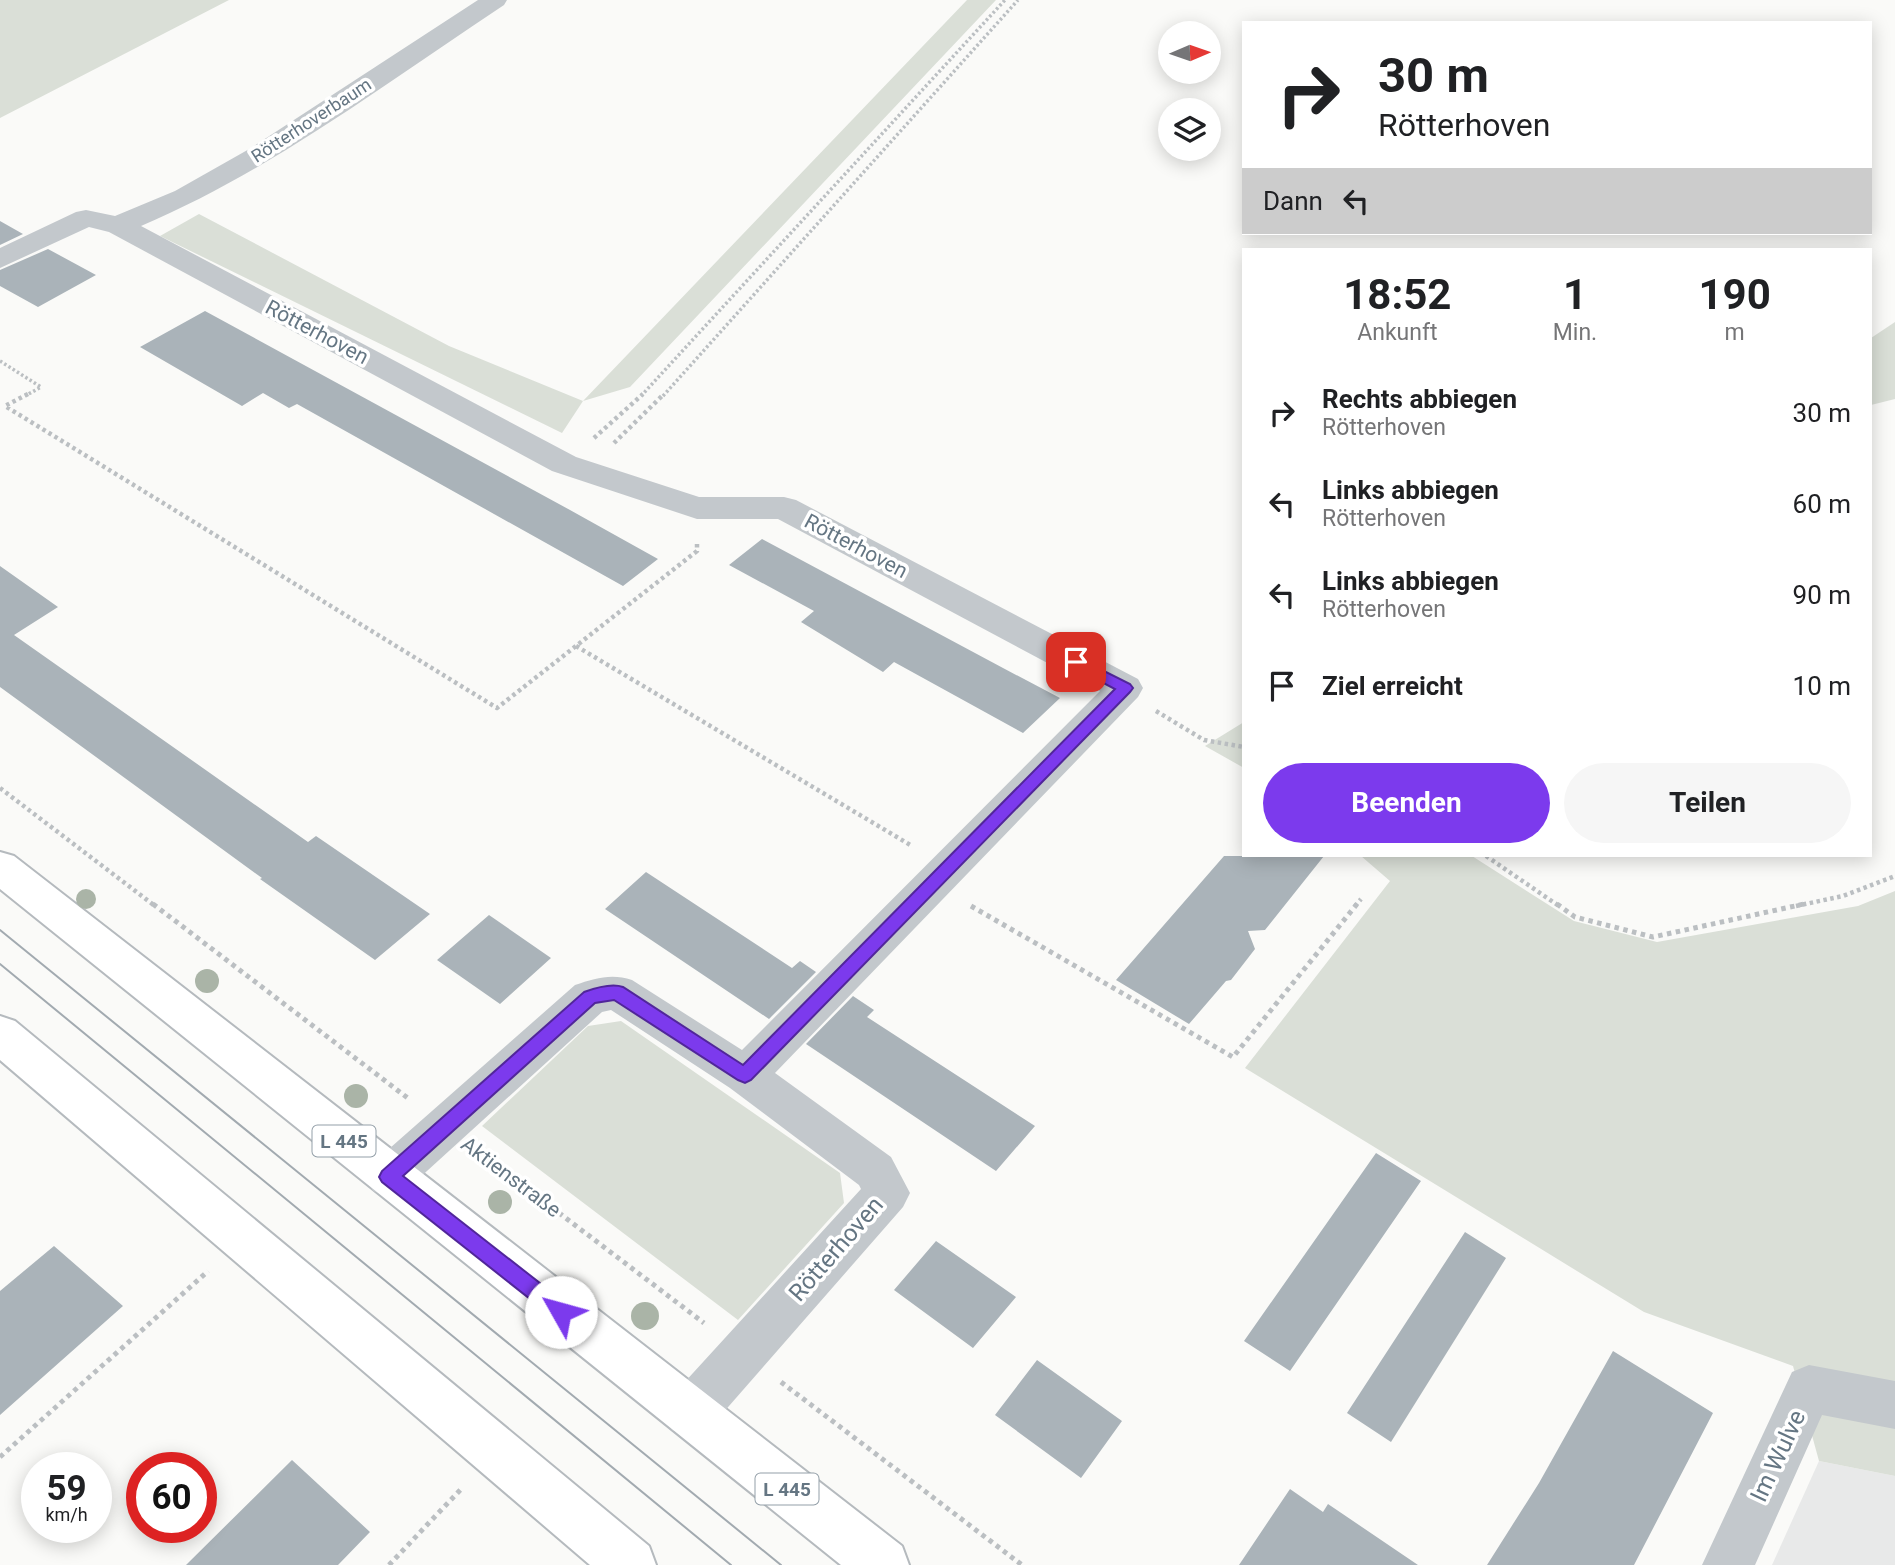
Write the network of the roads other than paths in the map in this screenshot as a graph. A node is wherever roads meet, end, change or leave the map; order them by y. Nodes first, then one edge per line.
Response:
1 (495, 0) edge
2 (118, 225) junction
3 (0, 259) edge
4 (0, 867) edge
5 (0, 1034) edge
6 (745, 1075) junction
7 (389, 1177) junction
8 (1895, 1405) edge
9 (690, 1413) junction
10 (630, 1565) edge
11 (883, 1565) edge
12 (1728, 1565) edge

1 - 2 street, Rötterhoverbaum
2 - 3 street, Rötterhoven
2 - 6 street, Rötterhoven
4 - 7 main road, L 445
5 - 10 main road
6 - 7 street, Rötterhoven
6 - 9 street, Rötterhoven
7 - 9 main road, L 445
8 - 12 street, Im Wulve
9 - 11 main road, L 445

